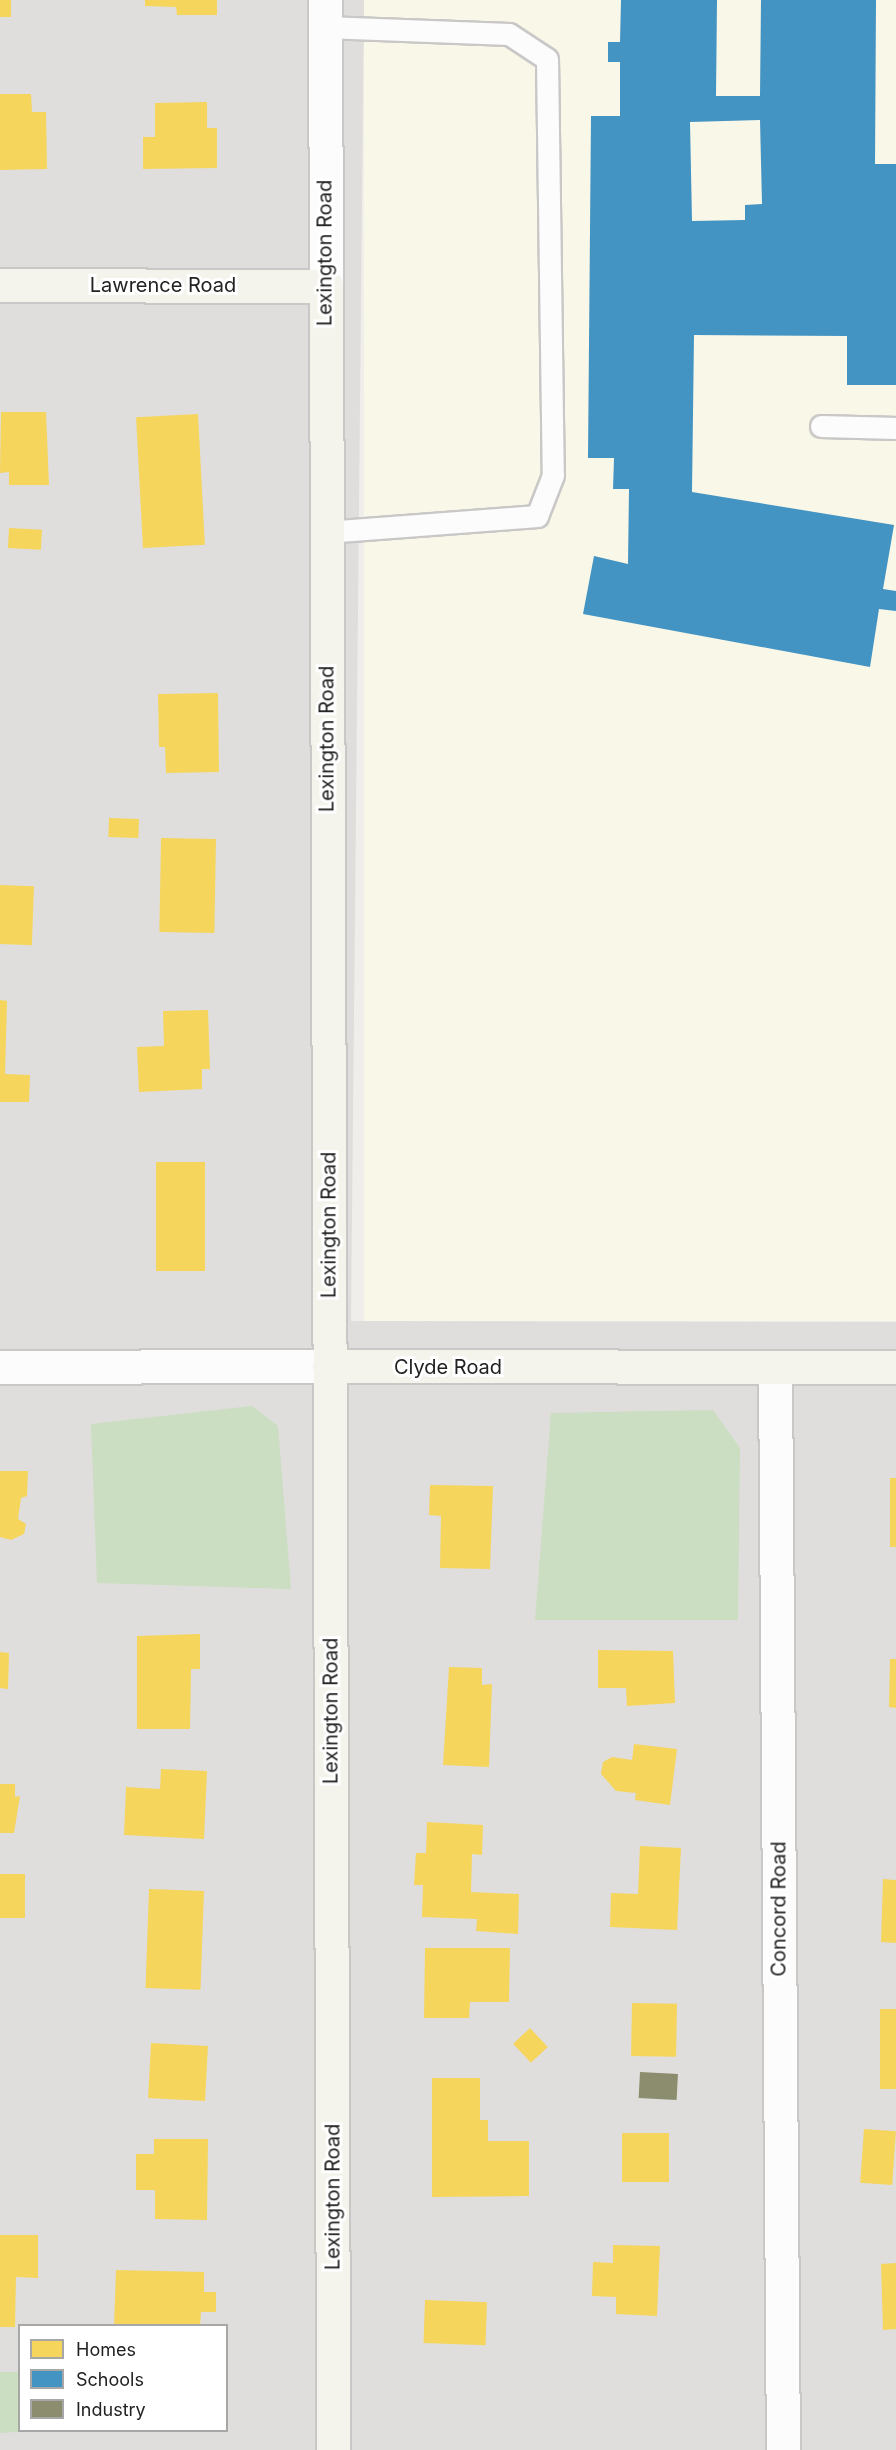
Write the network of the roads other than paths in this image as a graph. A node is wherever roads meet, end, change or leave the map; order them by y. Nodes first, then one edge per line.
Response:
1 (325, 13) edge
2 (0, 285) edge
3 (326, 286) junction
4 (821, 426) dead end
5 (896, 428) edge
6 (326, 532) junction
7 (329, 1366) junction
8 (0, 1367) edge
9 (896, 1367) edge
10 (775, 1369) junction
11 (333, 2450) edge
12 (783, 2450) edge

1 - 3 street, Lexington Road
1 - 6 lane
2 - 3 street, Lawrence Road
3 - 6 street, Lexington Road
4 - 5 lane
6 - 7 street, Lexington Road
7 - 8 street, Clyde Road
7 - 10 street, Clyde Road
7 - 11 street, Lexington Road
9 - 10 street, Clyde Road
10 - 12 street, Concord Road

